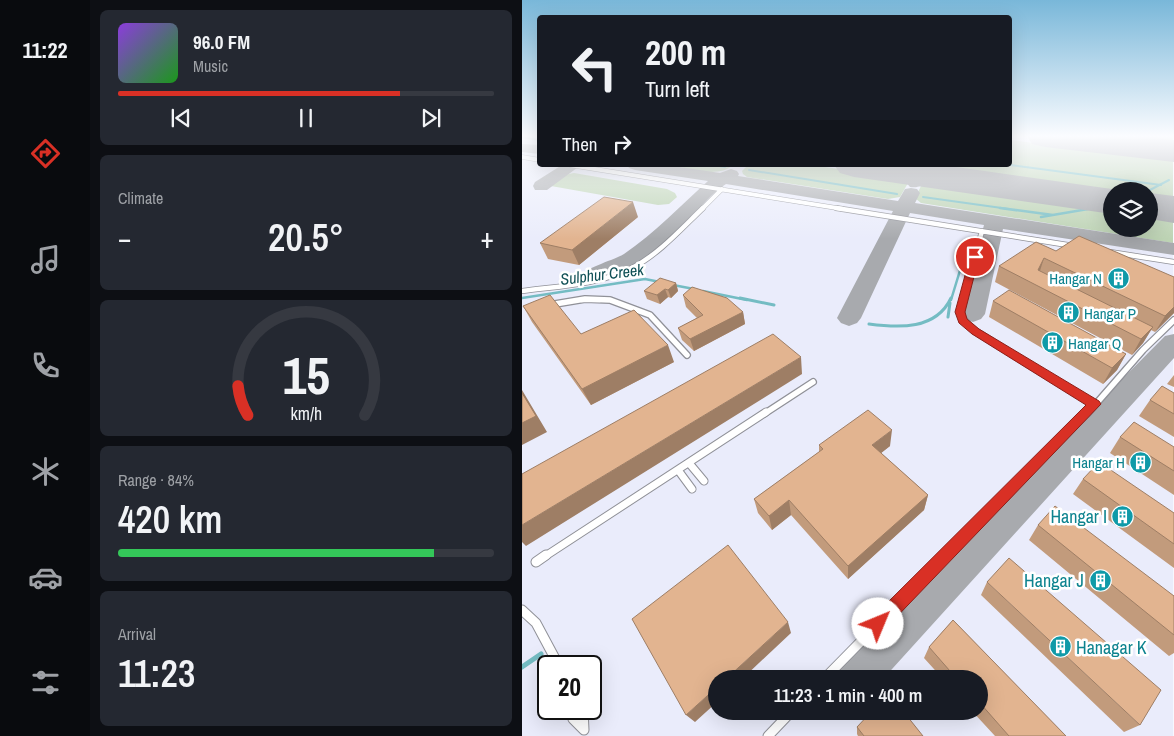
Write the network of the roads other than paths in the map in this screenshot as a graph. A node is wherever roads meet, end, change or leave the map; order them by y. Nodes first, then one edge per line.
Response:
1 (604, 170) edge
2 (722, 189) junction
3 (982, 231) junction
4 (1079, 247) edge
5 (1106, 251) edge
6 (1174, 262) edge
7 (522, 292) edge
8 (540, 307) edge
9 (642, 312) junction
10 (635, 318) edge
11 (1174, 320) edge
12 (686, 355) dead end
13 (813, 382) dead end
14 (1095, 404) junction
15 (689, 463) junction
16 (678, 470) junction
17 (704, 481) dead end
18 (692, 489) dead end
19 (536, 562) dead end
20 (522, 610) edge
21 (552, 655) edge
22 (833, 670) edge
23 (574, 720) edge
24 (584, 720) edge
25 (783, 720) edge
26 (585, 733) edge
27 (768, 736) edge

1 - 2 lane
2 - 3 lane
2 - 7 lane
3 - 4 lane
3 - 14 lane
5 - 6 lane
8 - 9 lane
9 - 10 lane
9 - 12 lane
11 - 14 lane
13 - 15 lane
14 - 22 lane
15 - 16 lane
15 - 17 lane
16 - 18 lane
16 - 19 lane
20 - 21 lane
23 - 26 lane
24 - 26 lane
25 - 27 lane

